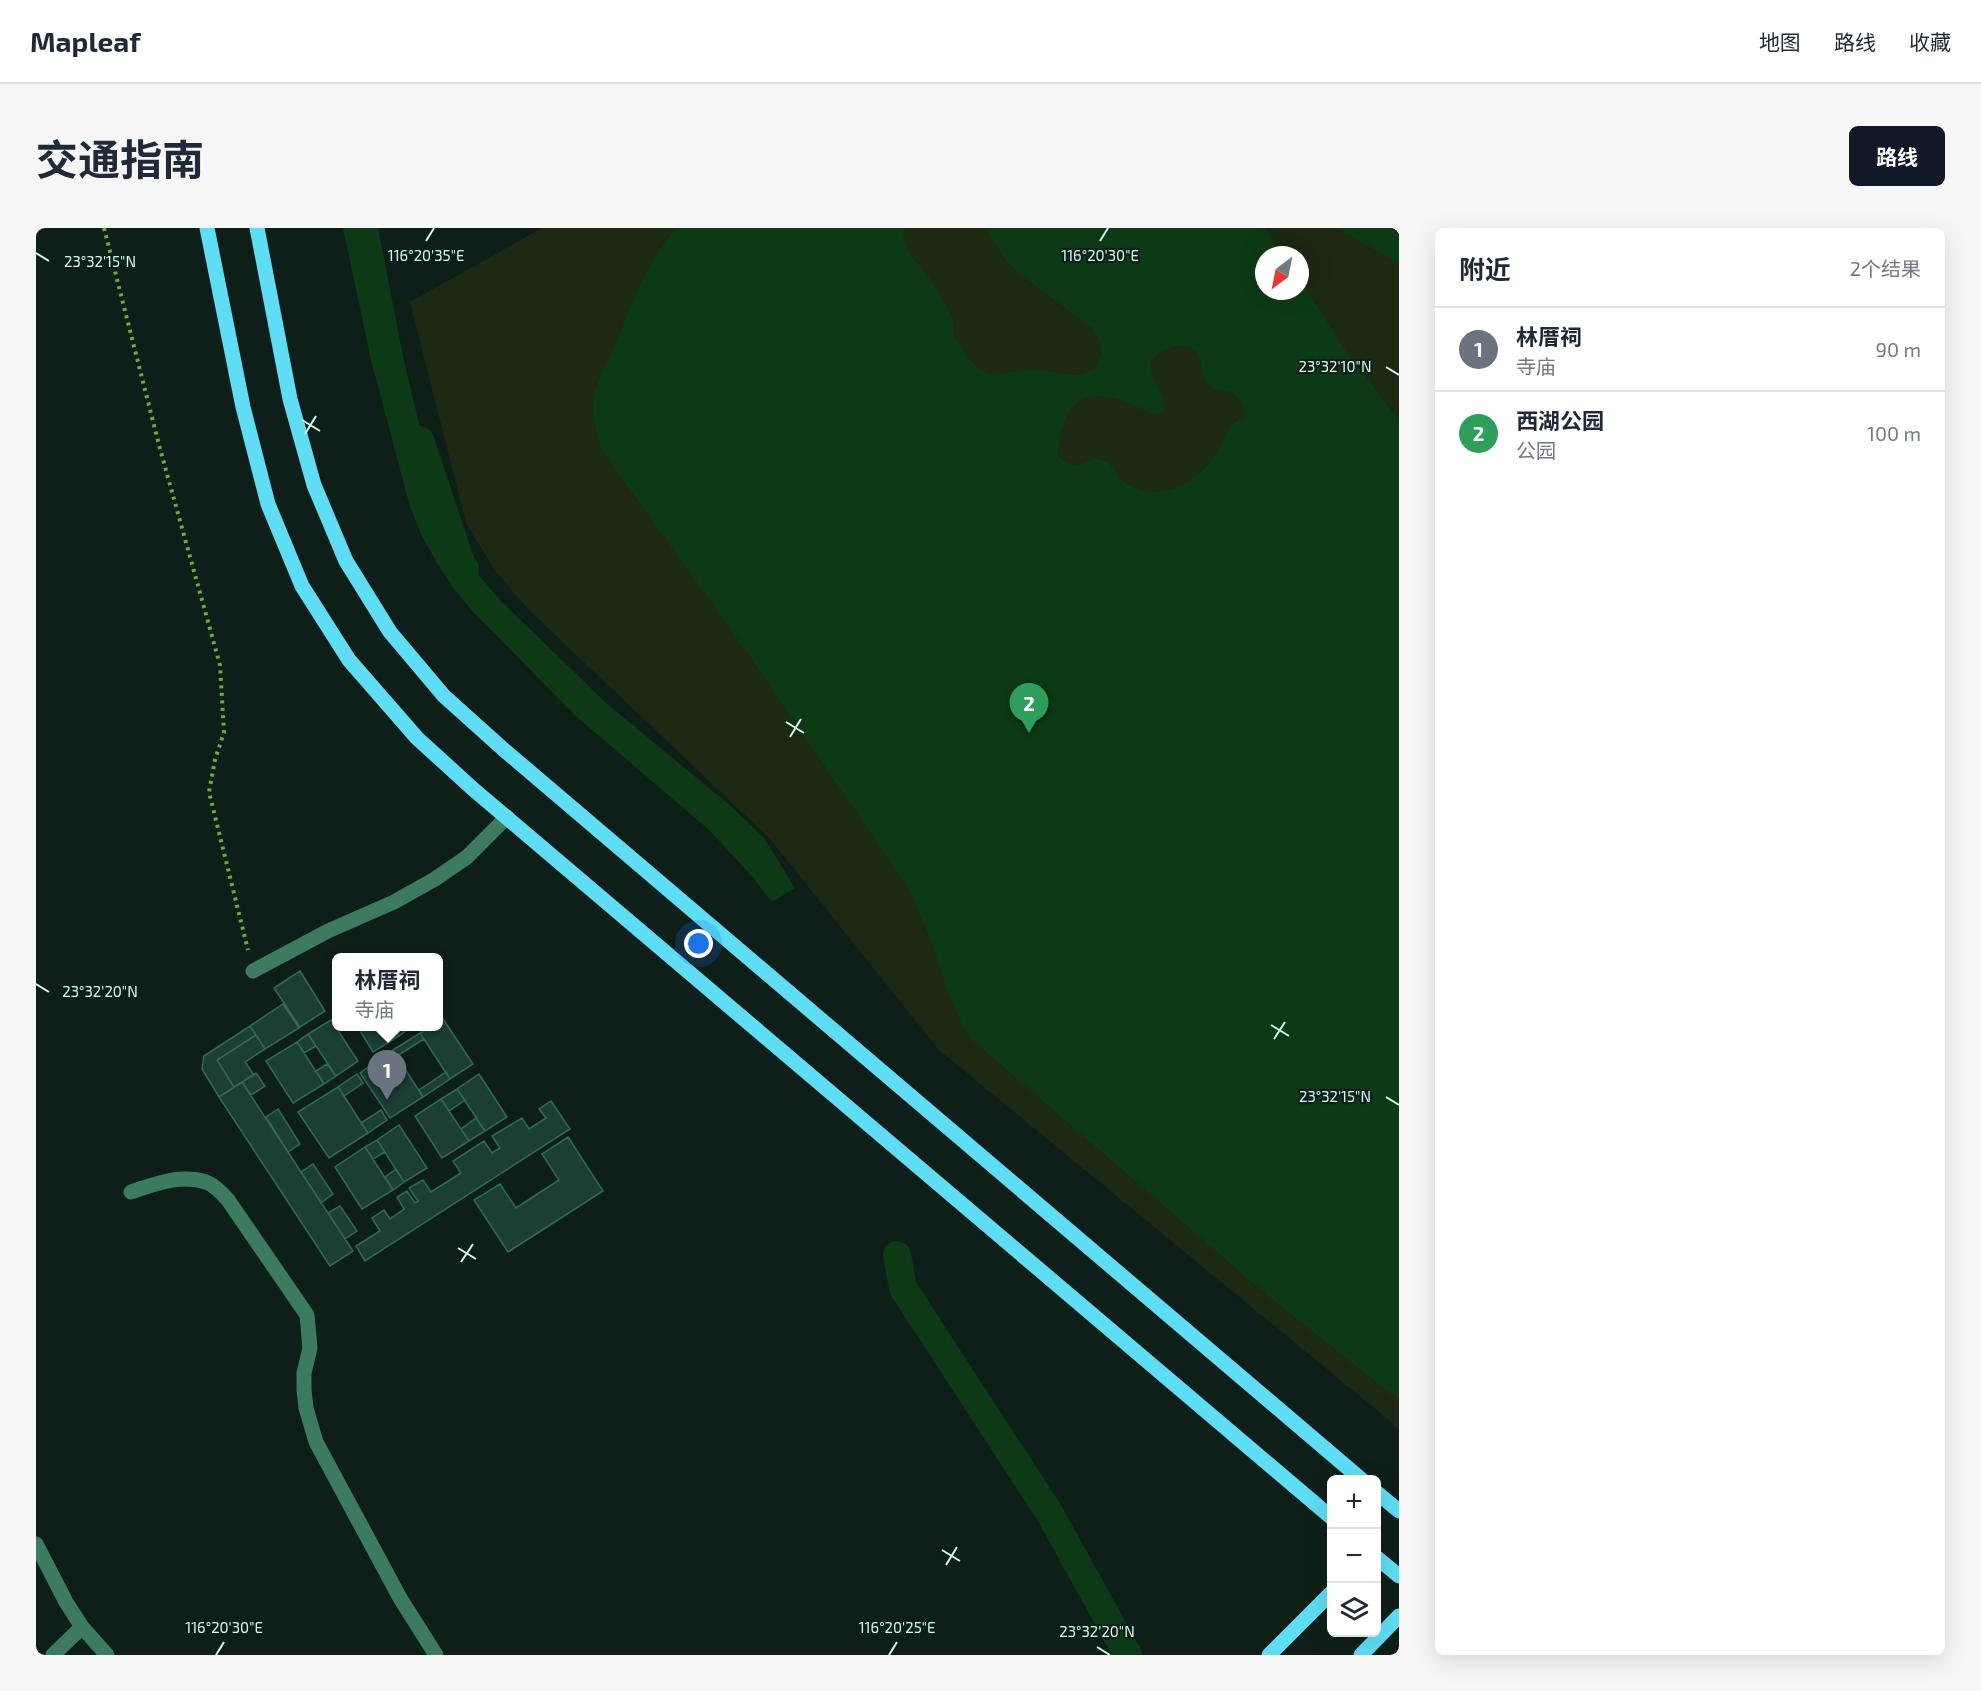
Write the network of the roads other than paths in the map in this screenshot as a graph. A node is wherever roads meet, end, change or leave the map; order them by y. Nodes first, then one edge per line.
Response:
1 (207, 228) edge
2 (257, 228) edge
3 (507, 817) junction
4 (253, 971) road end
5 (131, 1192) dead end
6 (1357, 1475) edge
7 (1381, 1495) edge
8 (1399, 1511) edge
9 (1327, 1514) edge
10 (36, 1544) edge
11 (1381, 1560) edge
12 (1399, 1576) edge
13 (1327, 1597) edge
14 (1399, 1616) edge
15 (82, 1627) junction
16 (53, 1655) edge
17 (107, 1655) edge
18 (436, 1655) edge
19 (1269, 1655) edge
20 (1361, 1655) edge

1 - 3 main road
2 - 6 main road
3 - 4 street
3 - 9 main road
5 - 18 street
7 - 8 main road
10 - 15 street
11 - 12 main road
13 - 19 main road
14 - 20 main road
15 - 16 street
15 - 17 street

